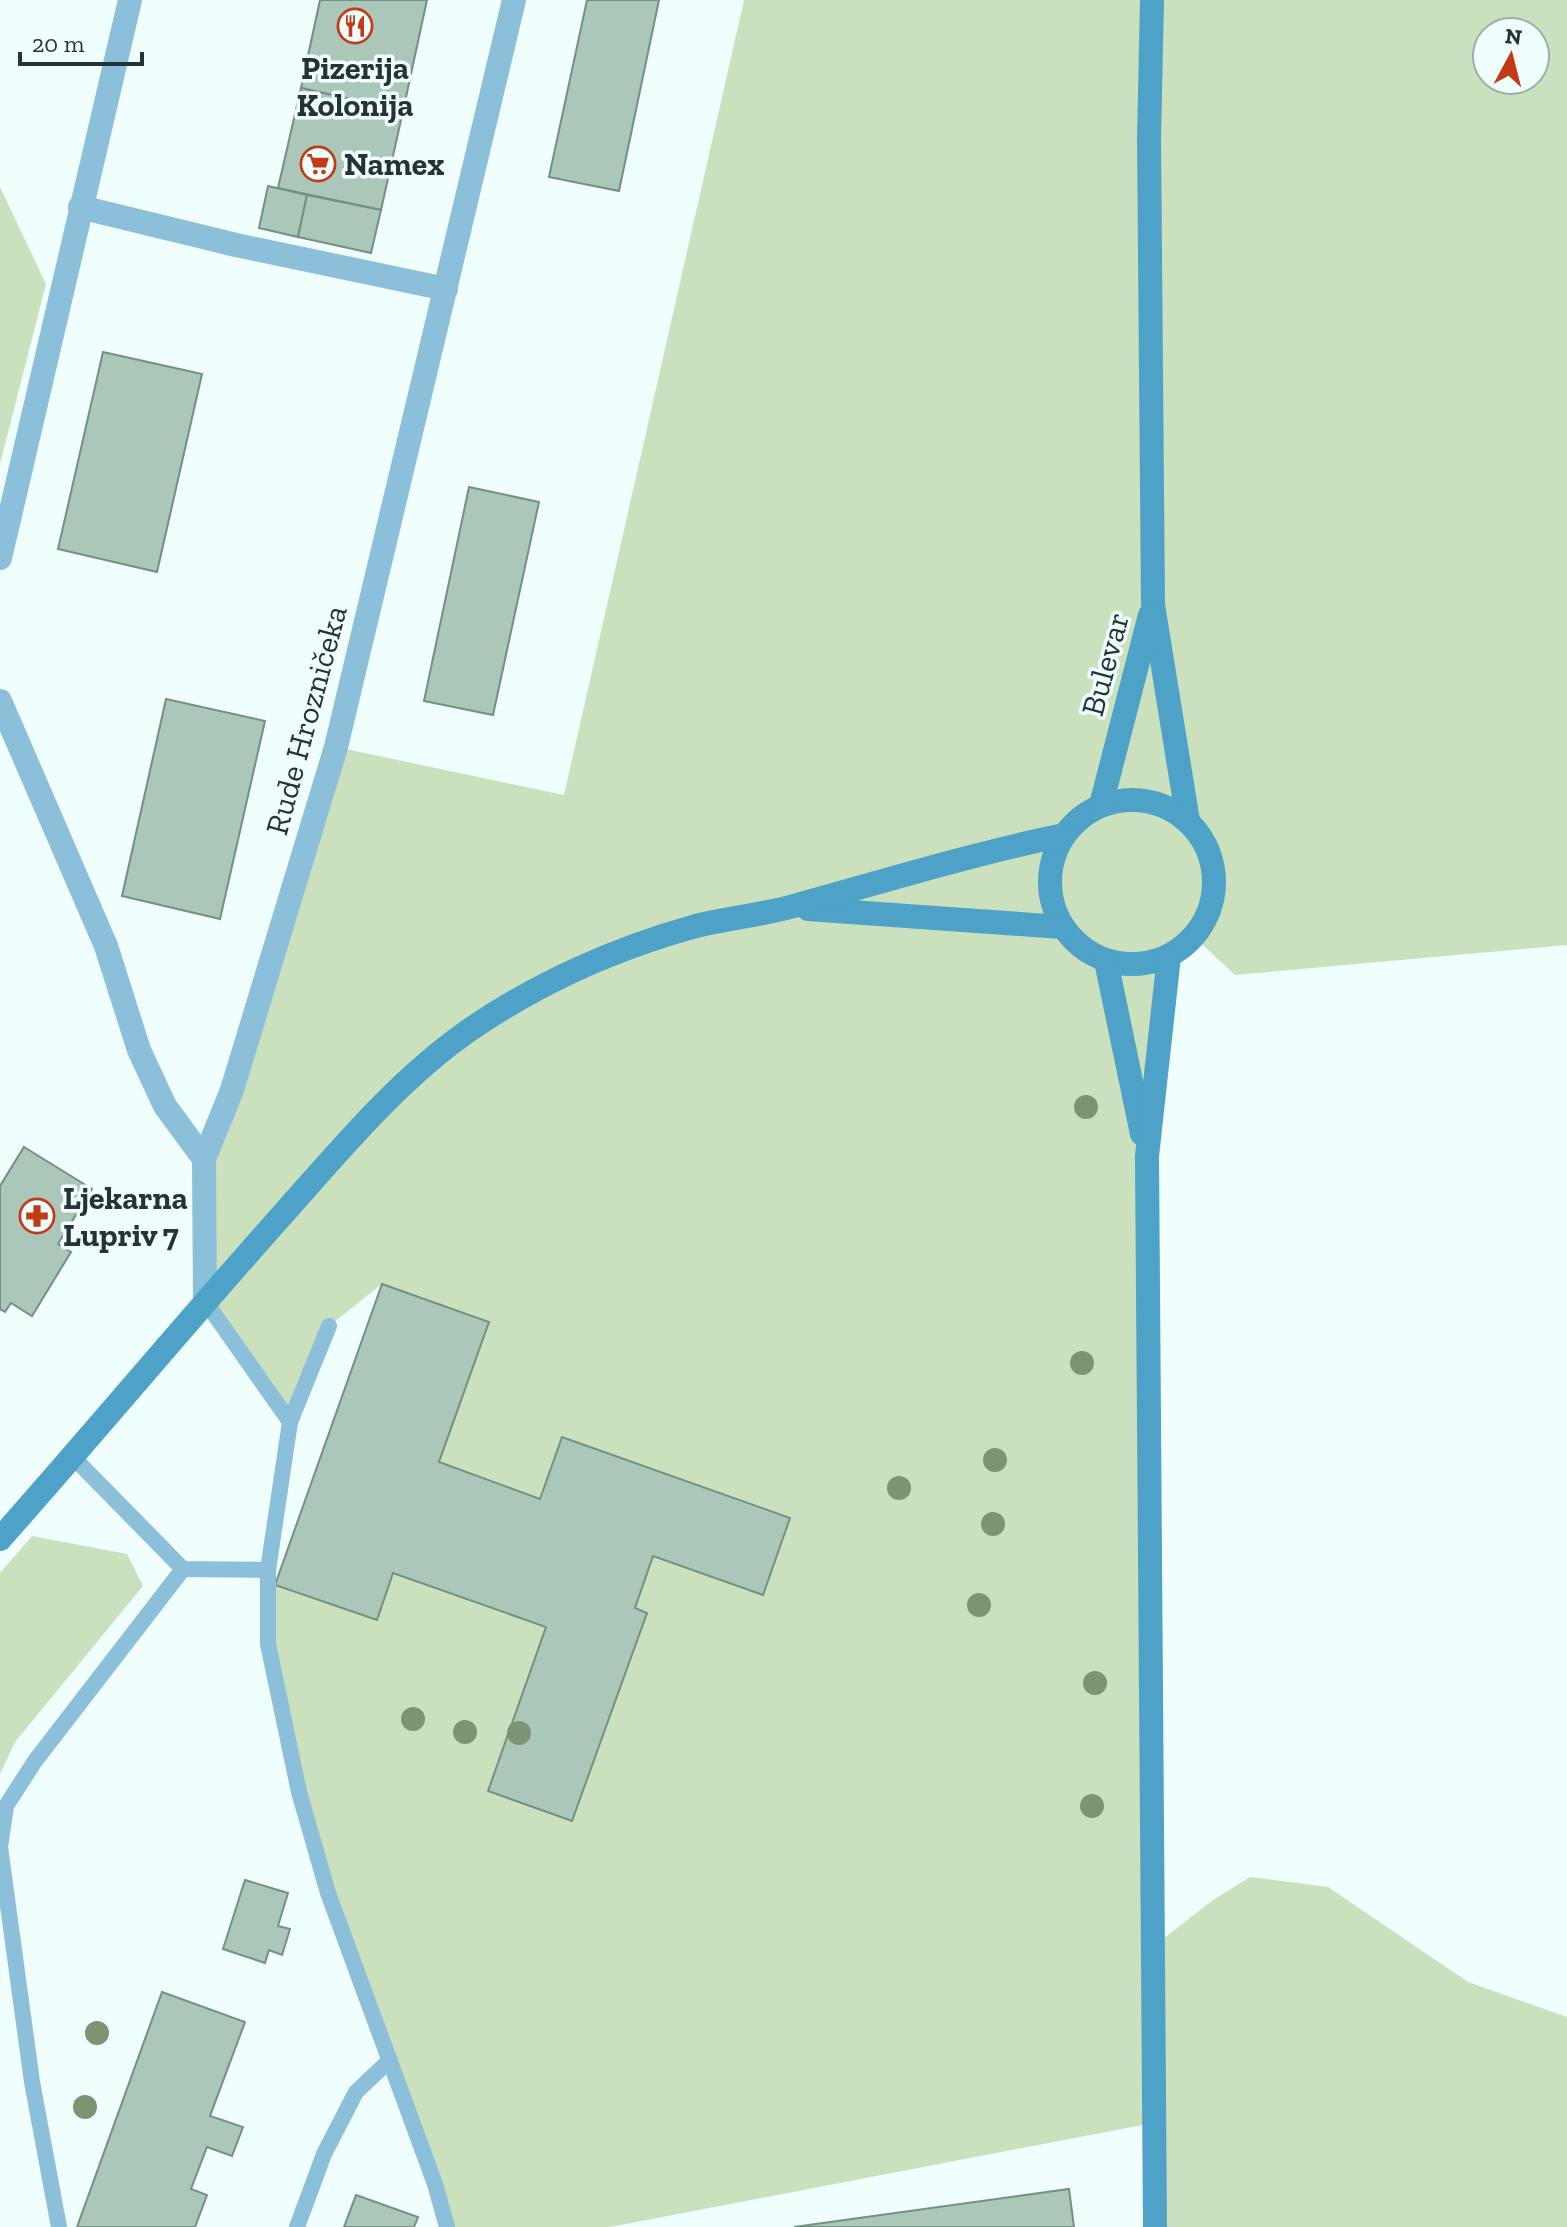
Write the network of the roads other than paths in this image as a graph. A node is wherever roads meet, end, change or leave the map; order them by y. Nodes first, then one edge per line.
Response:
1 (130, 0) edge
2 (514, 0) edge
3 (1152, 0) edge
4 (80, 207) junction
5 (446, 289) junction
6 (0, 558) edge
7 (1153, 605) junction
8 (0, 701) edge
9 (1101, 805) junction
10 (1188, 821) junction
11 (1064, 835) junction
12 (790, 907) junction
13 (1062, 927) junction
14 (1169, 956) junction
15 (1106, 961) junction
16 (1147, 1156) junction
17 (204, 1159) junction
18 (205, 1301) junction
19 (329, 1326) dead end
20 (290, 1422) junction
21 (73, 1457) junction
22 (0, 1539) edge
23 (183, 1569) junction
24 (268, 1570) junction
25 (390, 2060) junction
26 (59, 2227) edge
27 (297, 2227) edge
28 (447, 2227) edge
29 (1155, 2227) edge

1 - 4 street
2 - 5 street, Rude Hrozničeka
3 - 7 main road
4 - 5 street
4 - 6 street
5 - 17 street, Rude Hrozničeka
7 - 9 main road, Bulevar
7 - 10 main road, Bulevar
8 - 17 street
9 - 10 main road
9 - 11 main road
10 - 14 main road
11 - 12 main road
11 - 13 main road
12 - 13 main road
12 - 18 main road
13 - 15 main road
14 - 15 main road
14 - 16 main road
15 - 16 main road
16 - 29 main road
17 - 18 street, Rude Hrozničeka
18 - 20 lane
18 - 21 main road
19 - 20 lane
20 - 24 lane
21 - 22 main road
21 - 23 lane
23 - 24 lane
23 - 26 lane
24 - 25 lane
25 - 27 lane
25 - 28 lane

